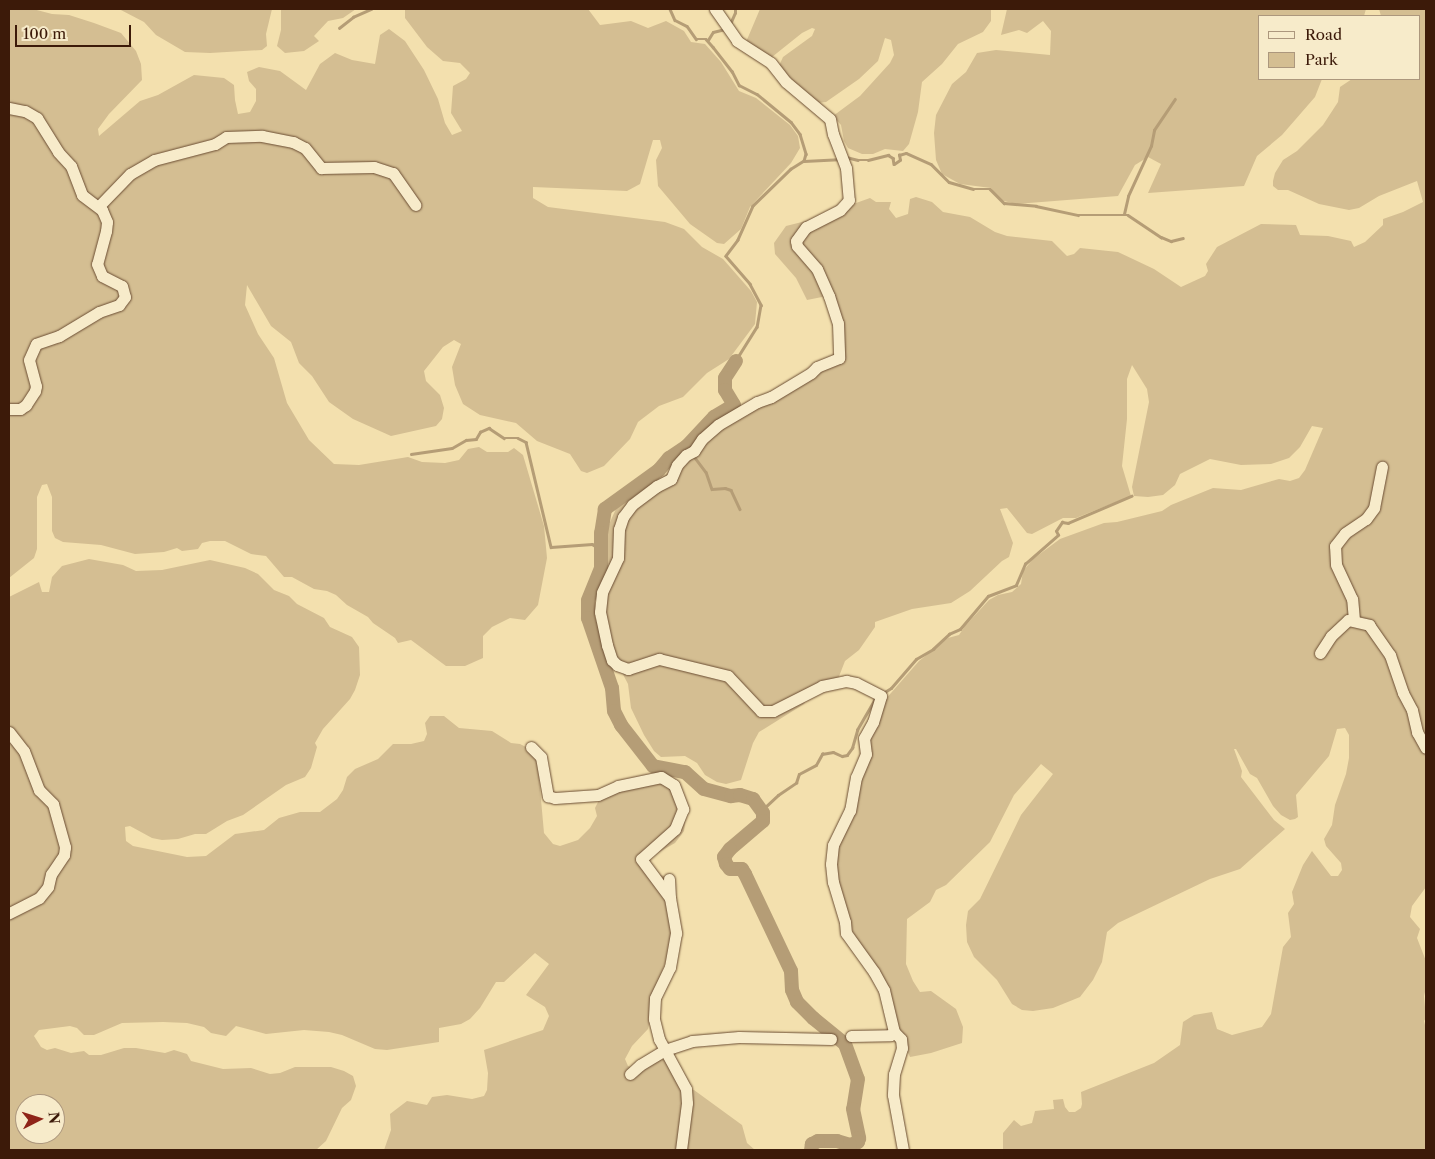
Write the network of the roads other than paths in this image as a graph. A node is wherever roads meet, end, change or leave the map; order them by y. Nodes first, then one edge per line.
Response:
1 (715, 9) edge
2 (9, 108) edge
3 (415, 204) dead end
4 (98, 206) junction
5 (9, 409) edge
6 (1382, 467) dead end
7 (1354, 620) junction
8 (1320, 653) dead end
9 (9, 732) edge
10 (531, 747) dead end
11 (1426, 748) edge
12 (669, 879) dead end
13 (670, 898) junction
14 (9, 914) edge
15 (894, 1032) junction
16 (850, 1036) dead end
17 (831, 1039) dead end
18 (665, 1050) junction
19 (630, 1074) dead end
20 (681, 1150) edge
21 (903, 1150) edge

1 - 15 street
2 - 4 street
3 - 4 street
4 - 5 street
6 - 7 street
7 - 8 street
7 - 11 street
9 - 14 street
10 - 13 street
12 - 13 street
13 - 18 street
15 - 16 street
15 - 21 street
17 - 18 street
18 - 19 street
18 - 20 street

